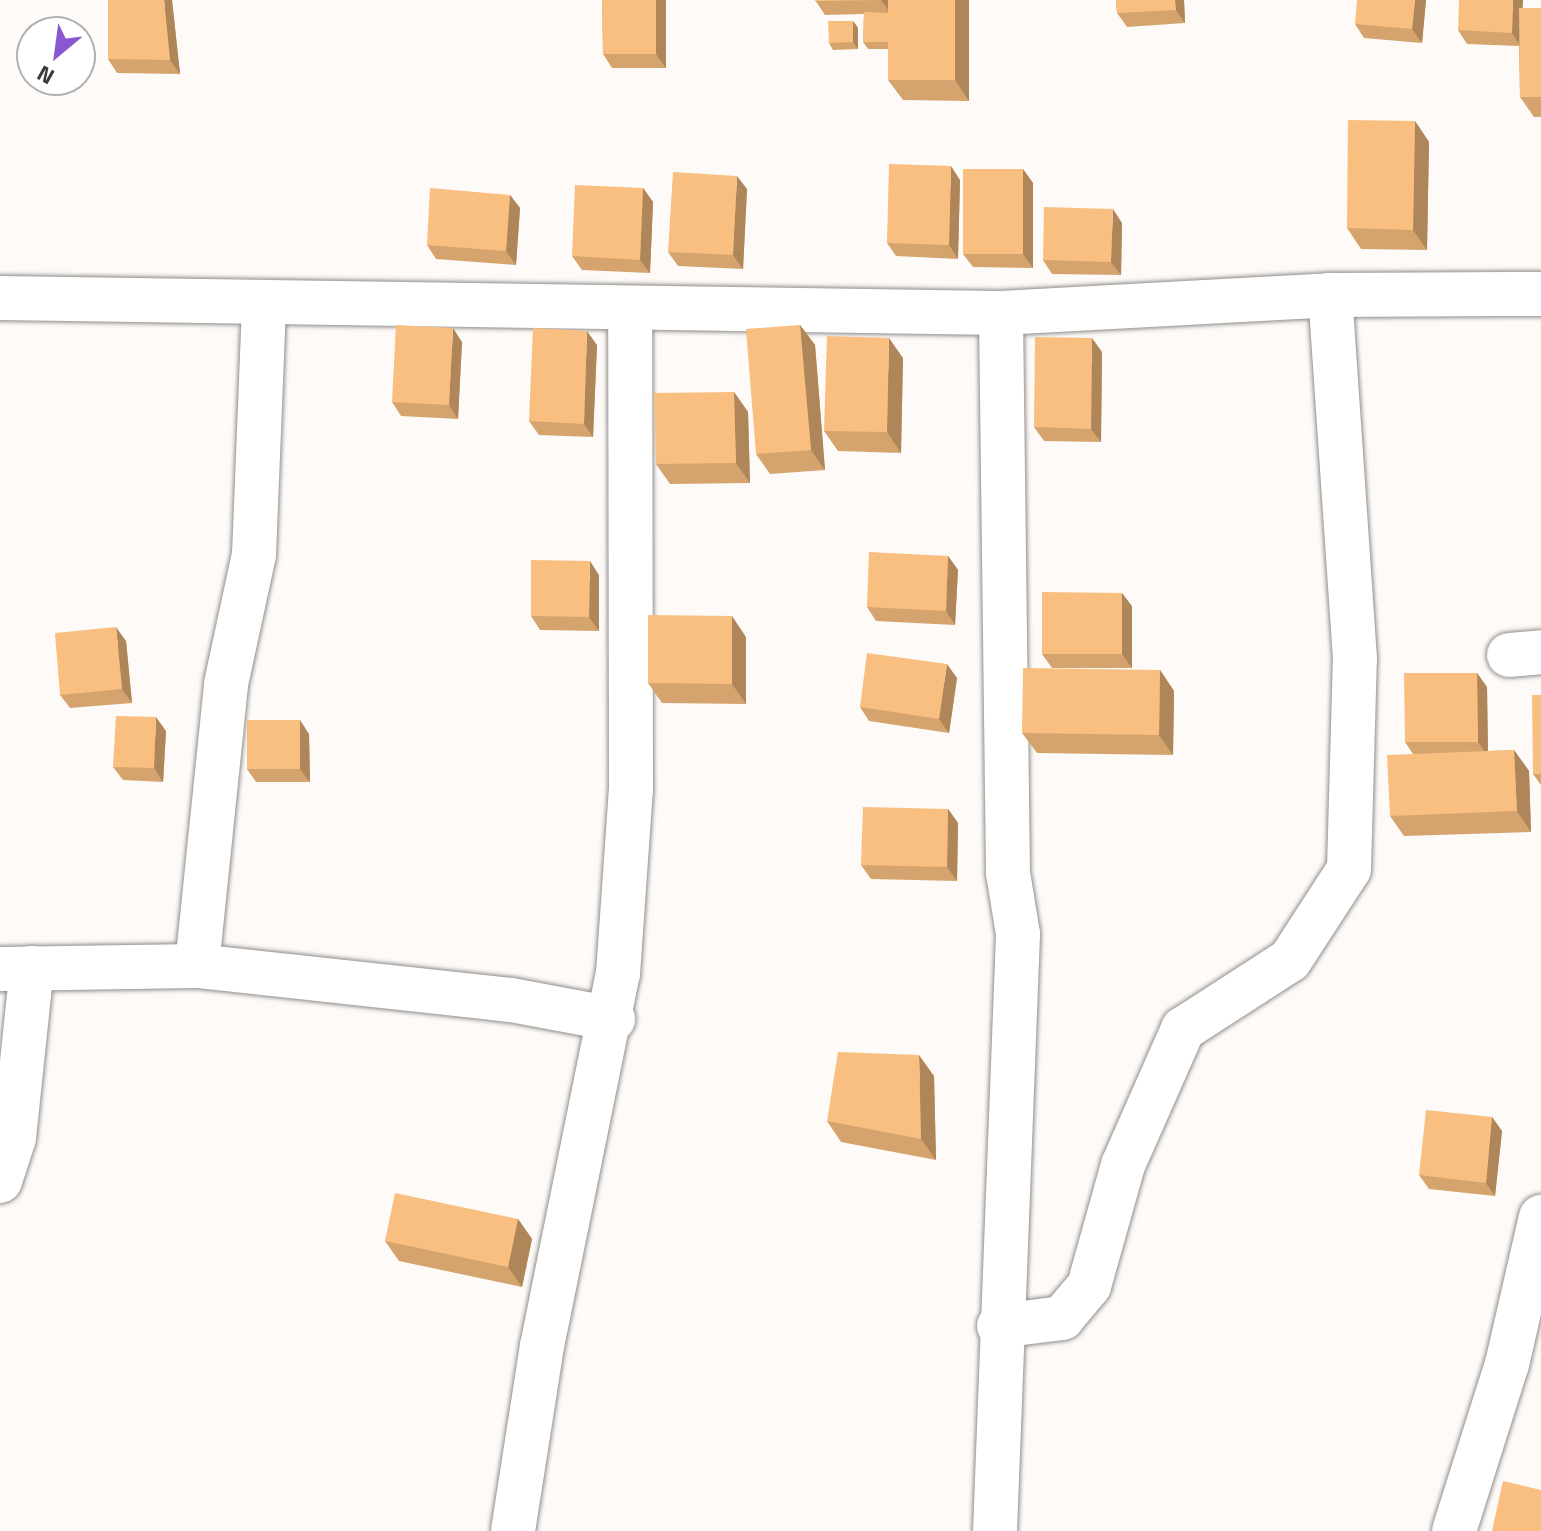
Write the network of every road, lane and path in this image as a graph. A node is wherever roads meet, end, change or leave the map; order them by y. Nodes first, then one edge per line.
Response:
1 (1541, 294) edge
2 (1330, 295) junction
3 (0, 298) edge
4 (264, 304) junction
5 (630, 310) junction
6 (1001, 313) junction
7 (197, 966) junction
8 (16, 968) edge
9 (613, 1019) junction
10 (0, 1181) edge
11 (1541, 1217) edge
12 (999, 1326) junction
13 (513, 1531) edge
14 (995, 1531) edge
15 (1454, 1531) edge

1 - 2 street
2 - 6 street
2 - 12 street
3 - 4 street
4 - 5 street
4 - 7 street
5 - 6 street
5 - 9 street
6 - 12 street
7 - 8 street
7 - 9 street
8 - 10 street
9 - 13 street
11 - 15 street
12 - 14 street

